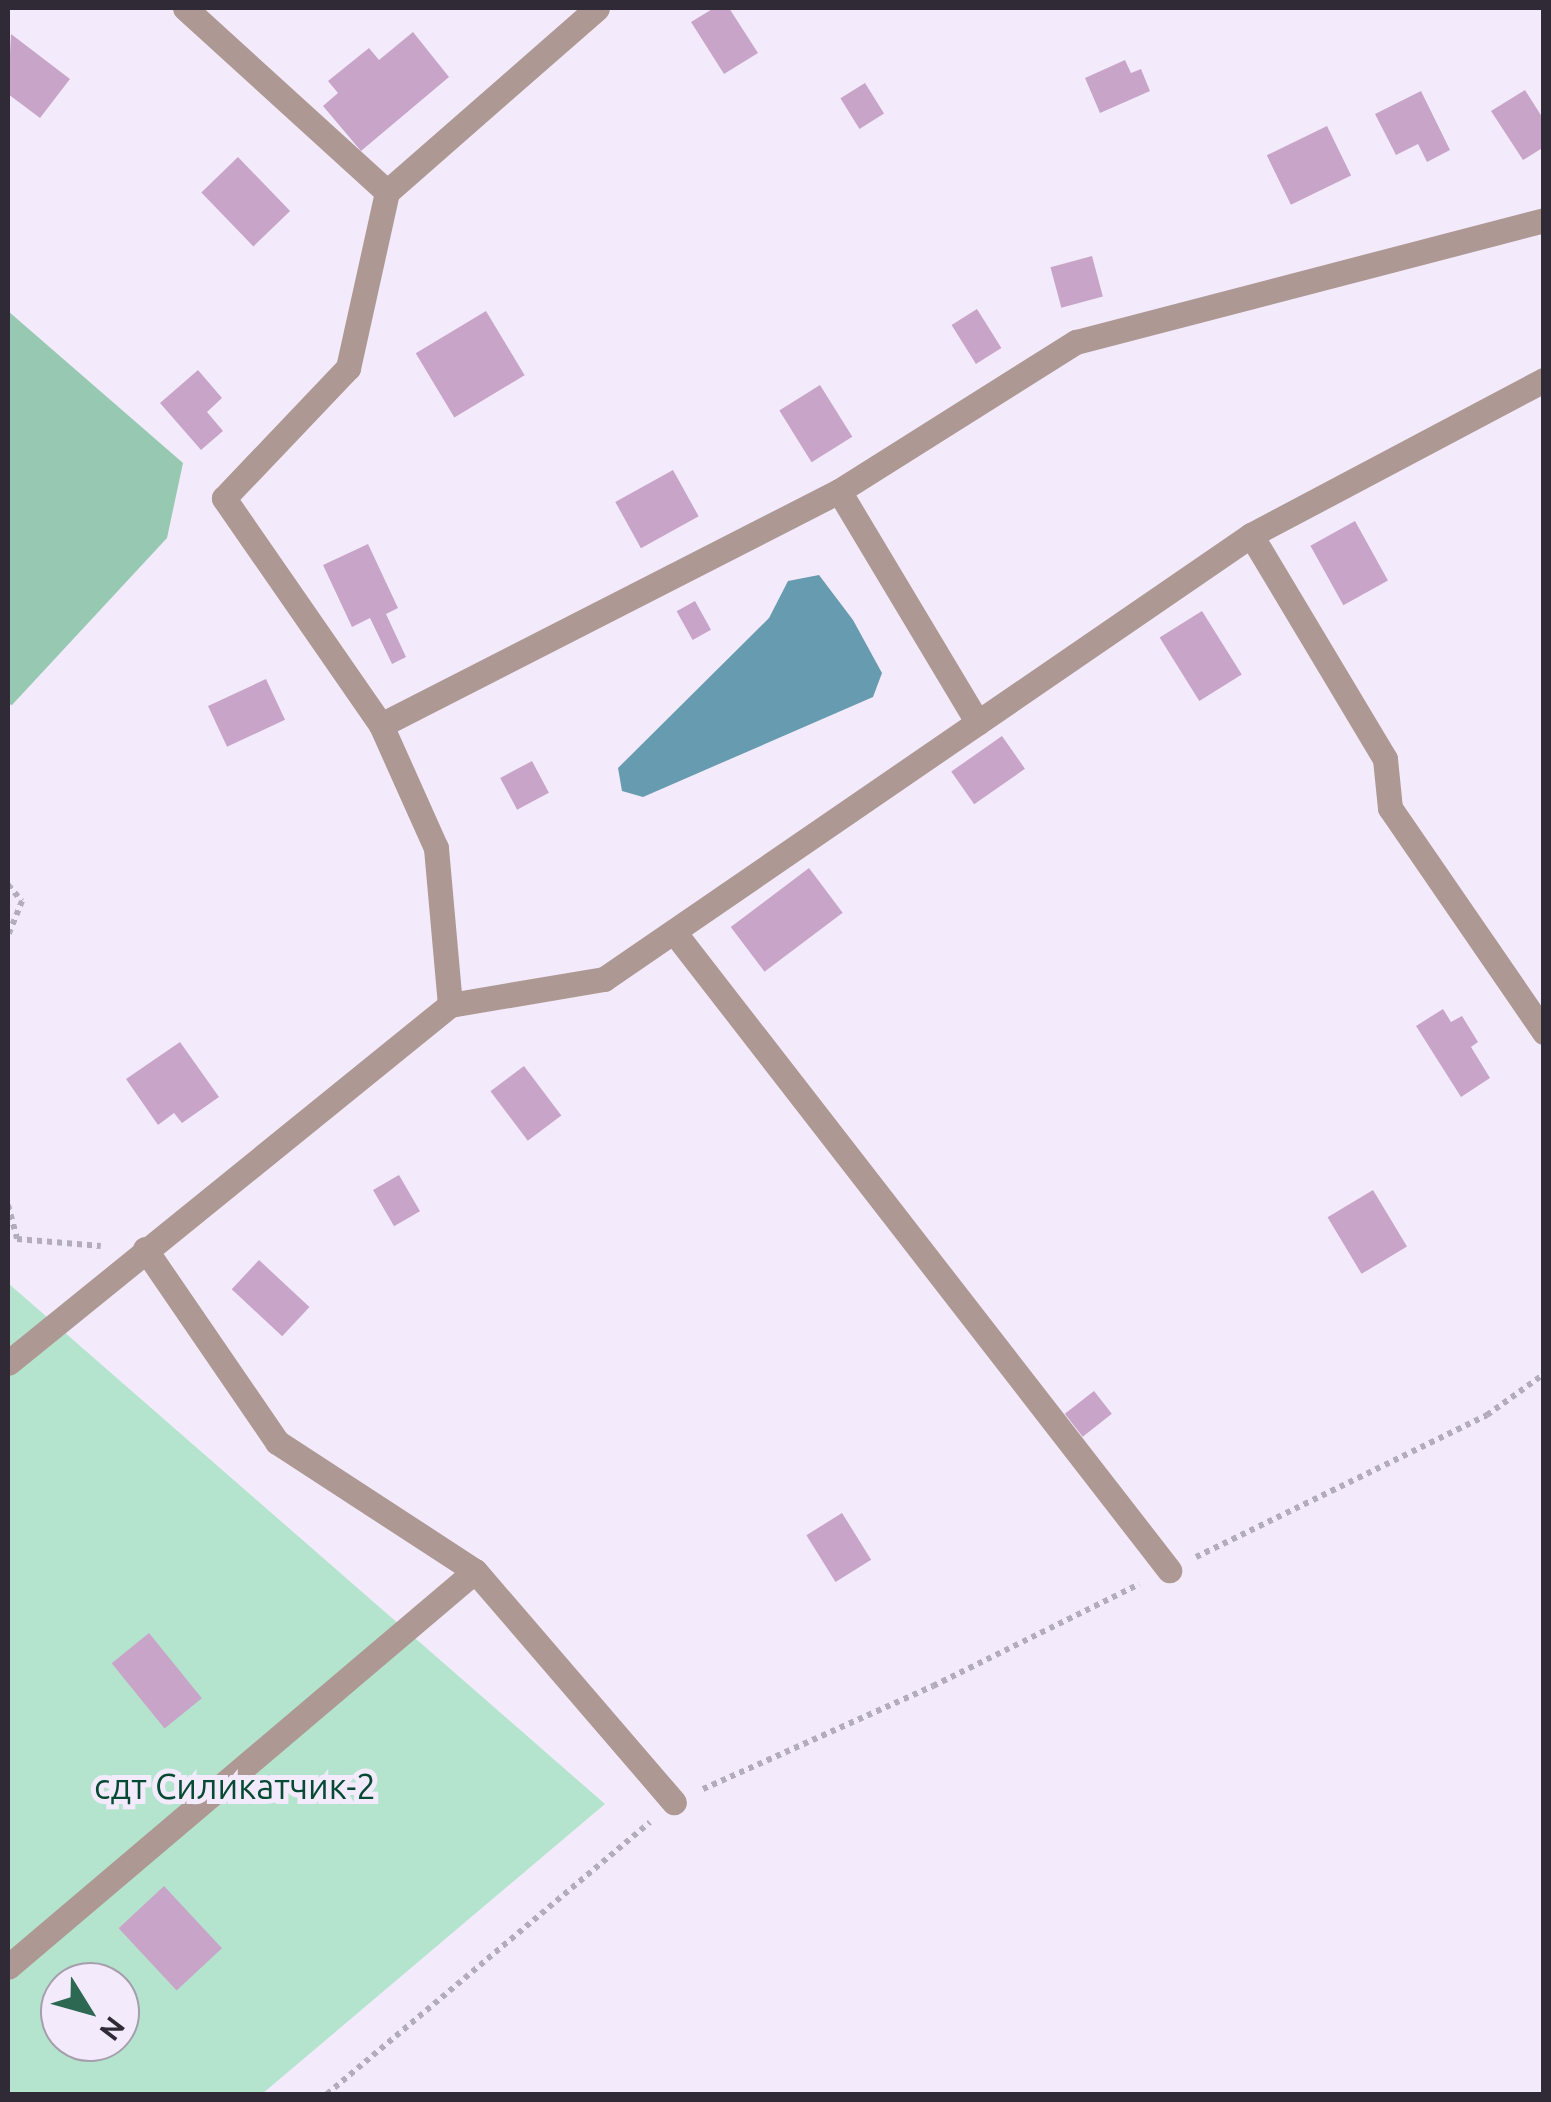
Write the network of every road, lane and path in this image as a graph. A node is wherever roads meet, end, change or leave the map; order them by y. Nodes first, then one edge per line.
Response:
1 (184, 8) edge
2 (597, 8) edge
3 (387, 192) junction
4 (1544, 220) edge
5 (1544, 380) edge
6 (839, 491) junction
7 (1251, 535) junction
8 (978, 723) junction
9 (382, 725) junction
10 (8, 885) edge
11 (674, 932) junction
12 (8, 935) edge
13 (450, 1005) junction
14 (1544, 1032) edge
15 (8, 1206) edge
16 (144, 1249) junction
17 (8, 1363) edge
18 (1544, 1374) edge
19 (1170, 1570) junction
20 (475, 1571) junction
21 (674, 1802) junction
22 (8, 1967) edge
23 (327, 2094) edge

1 - 3 street
2 - 3 street
3 - 9 street
4 - 6 street
5 - 7 street
6 - 8 street
6 - 9 street
7 - 8 street
7 - 14 street
8 - 11 street
9 - 13 street
10 - 12 path
11 - 13 street
11 - 19 street
13 - 16 street
15 - 16 path
16 - 17 street
16 - 20 street
18 - 19 path
19 - 21 path
20 - 21 street
20 - 22 street
21 - 23 path

